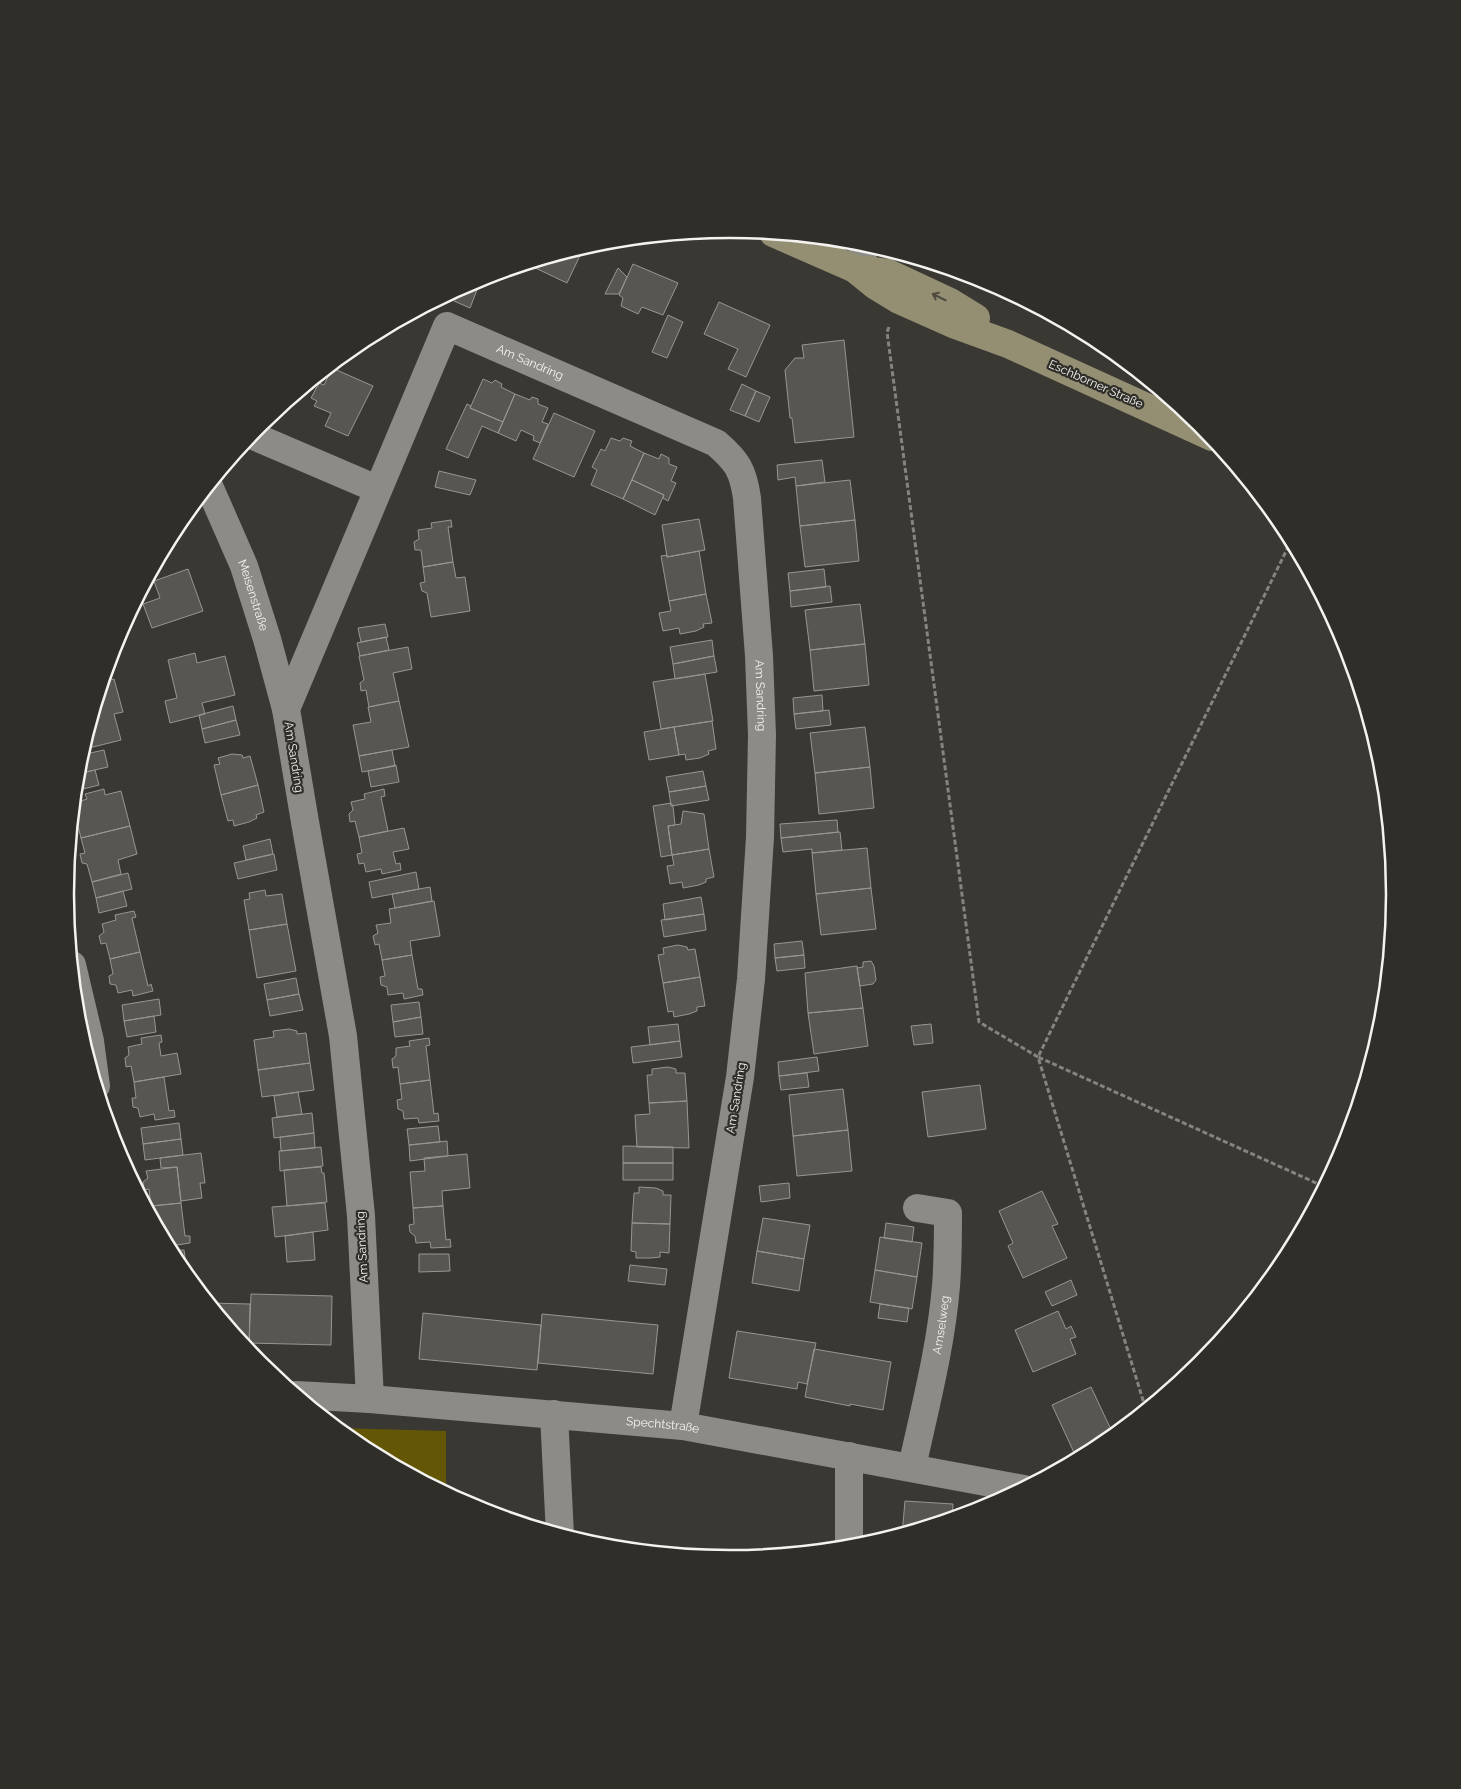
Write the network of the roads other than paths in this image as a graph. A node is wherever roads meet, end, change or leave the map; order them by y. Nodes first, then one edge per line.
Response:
1 (791, 241) edge
2 (863, 251) edge
3 (855, 269) junction
4 (1008, 344) junction
5 (1193, 429) edge
6 (258, 438) edge
7 (377, 489) junction
8 (212, 492) edge
9 (286, 709) junction
10 (917, 1208) dead end
11 (306, 1396) edge
12 (370, 1399) junction
13 (554, 1414) junction
14 (682, 1426) junction
15 (849, 1456) junction
16 (912, 1467) junction
17 (1014, 1487) edge
18 (560, 1529) edge
19 (849, 1541) edge

1 - 3 street, Eschborner Straße
2 - 3 street
3 - 4 street, Eschborner Straße
4 -> 3 street, Eschborner Straße
4 - 5 street, Eschborner Straße
6 - 7 street
7 - 9 street, Am Sandring
7 - 14 street, Am Sandring
8 - 9 street, Meisenstraße
9 - 12 street, Am Sandring
10 - 16 street, Amselweg
11 - 12 street, Spechtstraße
12 - 13 street, Spechtstraße
13 - 14 street, Spechtstraße
13 - 18 street
14 - 15 street, Spechtstraße
15 - 16 street, Spechtstraße
15 - 19 street
16 - 17 street, Spechtstraße

